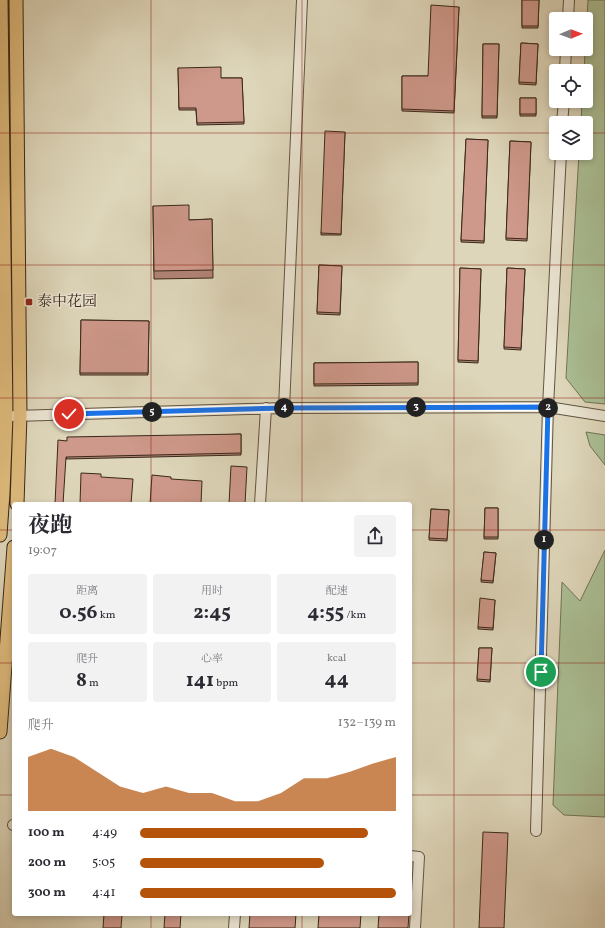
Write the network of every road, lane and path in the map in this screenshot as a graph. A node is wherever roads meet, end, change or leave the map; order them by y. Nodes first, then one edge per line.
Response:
1 (1, 0) edge
2 (16, 0) edge
3 (302, 0) edge
4 (569, 0) edge
5 (568, 12) edge
6 (561, 160) edge
7 (548, 407) junction
8 (266, 408) junction
9 (284, 408) junction
10 (20, 415) junction
11 (3, 416) edge
12 (605, 416) edge
13 (17, 502) edge
14 (260, 502) edge
15 (0, 535) edge
16 (12, 573) edge
17 (0, 732) edge
18 (536, 831) dead end
19 (412, 856) edge
20 (234, 916) edge
21 (234, 928) edge
22 (415, 928) edge

1 - 11 main road
2 - 10 main road
3 - 9 street
4 - 5 street
6 - 7 street
7 - 9 street
7 - 12 street
7 - 18 street
8 - 9 street
8 - 10 street
8 - 14 street
10 - 11 street
10 - 13 main road
11 - 15 main road
16 - 17 main road
19 - 22 street
20 - 21 street

